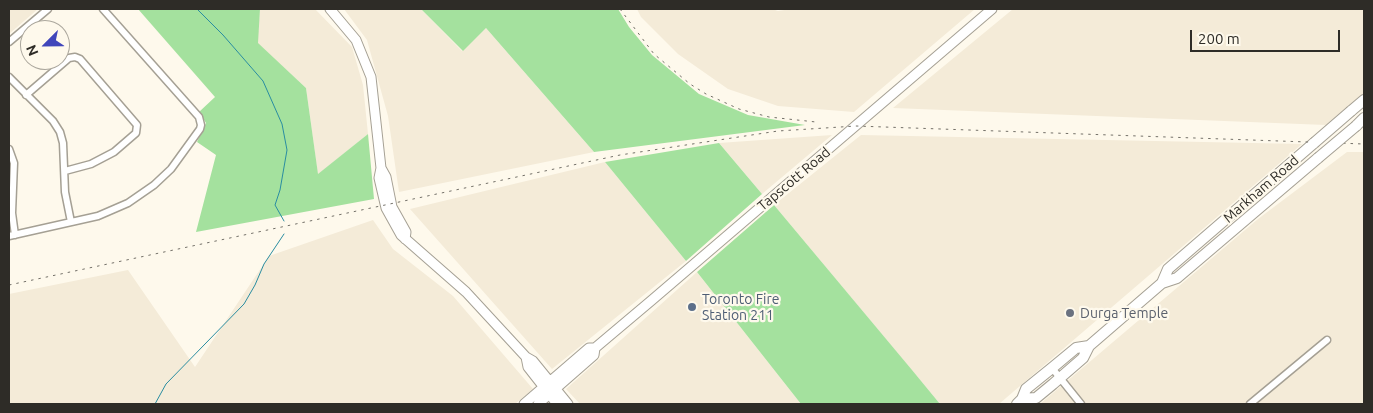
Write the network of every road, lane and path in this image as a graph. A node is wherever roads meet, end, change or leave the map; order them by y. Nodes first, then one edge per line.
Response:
1 (48, 9) edge
2 (103, 9) edge
3 (330, 9) edge
4 (992, 9) edge
5 (9, 42) edge
6 (9, 78) edge
7 (26, 95) junction
8 (1364, 100) edge
9 (1364, 118) edge
10 (9, 149) edge
11 (65, 171) junction
12 (72, 222) junction
13 (12, 235) edge
14 (1162, 283) junction
15 (1327, 340) dead end
16 (1089, 346) junction
17 (1052, 368) junction
18 (1060, 378) junction
19 (549, 389) junction
20 (1020, 402) edge
21 (524, 404) edge
22 (538, 404) edge
23 (558, 404) edge
24 (568, 404) edge
25 (1081, 404) edge
26 (1250, 404) edge

1 - 5 street
2 - 12 street
3 - 19 street
4 - 19 street, Tapscott Road
6 - 7 street
7 - 11 street
7 - 11 street
8 - 14 main road, Markham Road, bridge
9 - 14 main road, Markham Road, bridge
10 - 13 street
11 - 12 street
12 - 13 street
14 - 16 main road, Markham Road
15 - 26 street
16 - 17 main road, Markham Road
16 - 18 main road, Markham Road
17 - 18 street
17 - 20 main road, Markham Road
18 - 20 main road, Markham Road
18 - 25 street
19 - 21 street, Tapscott Road
19 - 22 street, Tapscott Road
19 - 23 street
19 - 24 street

